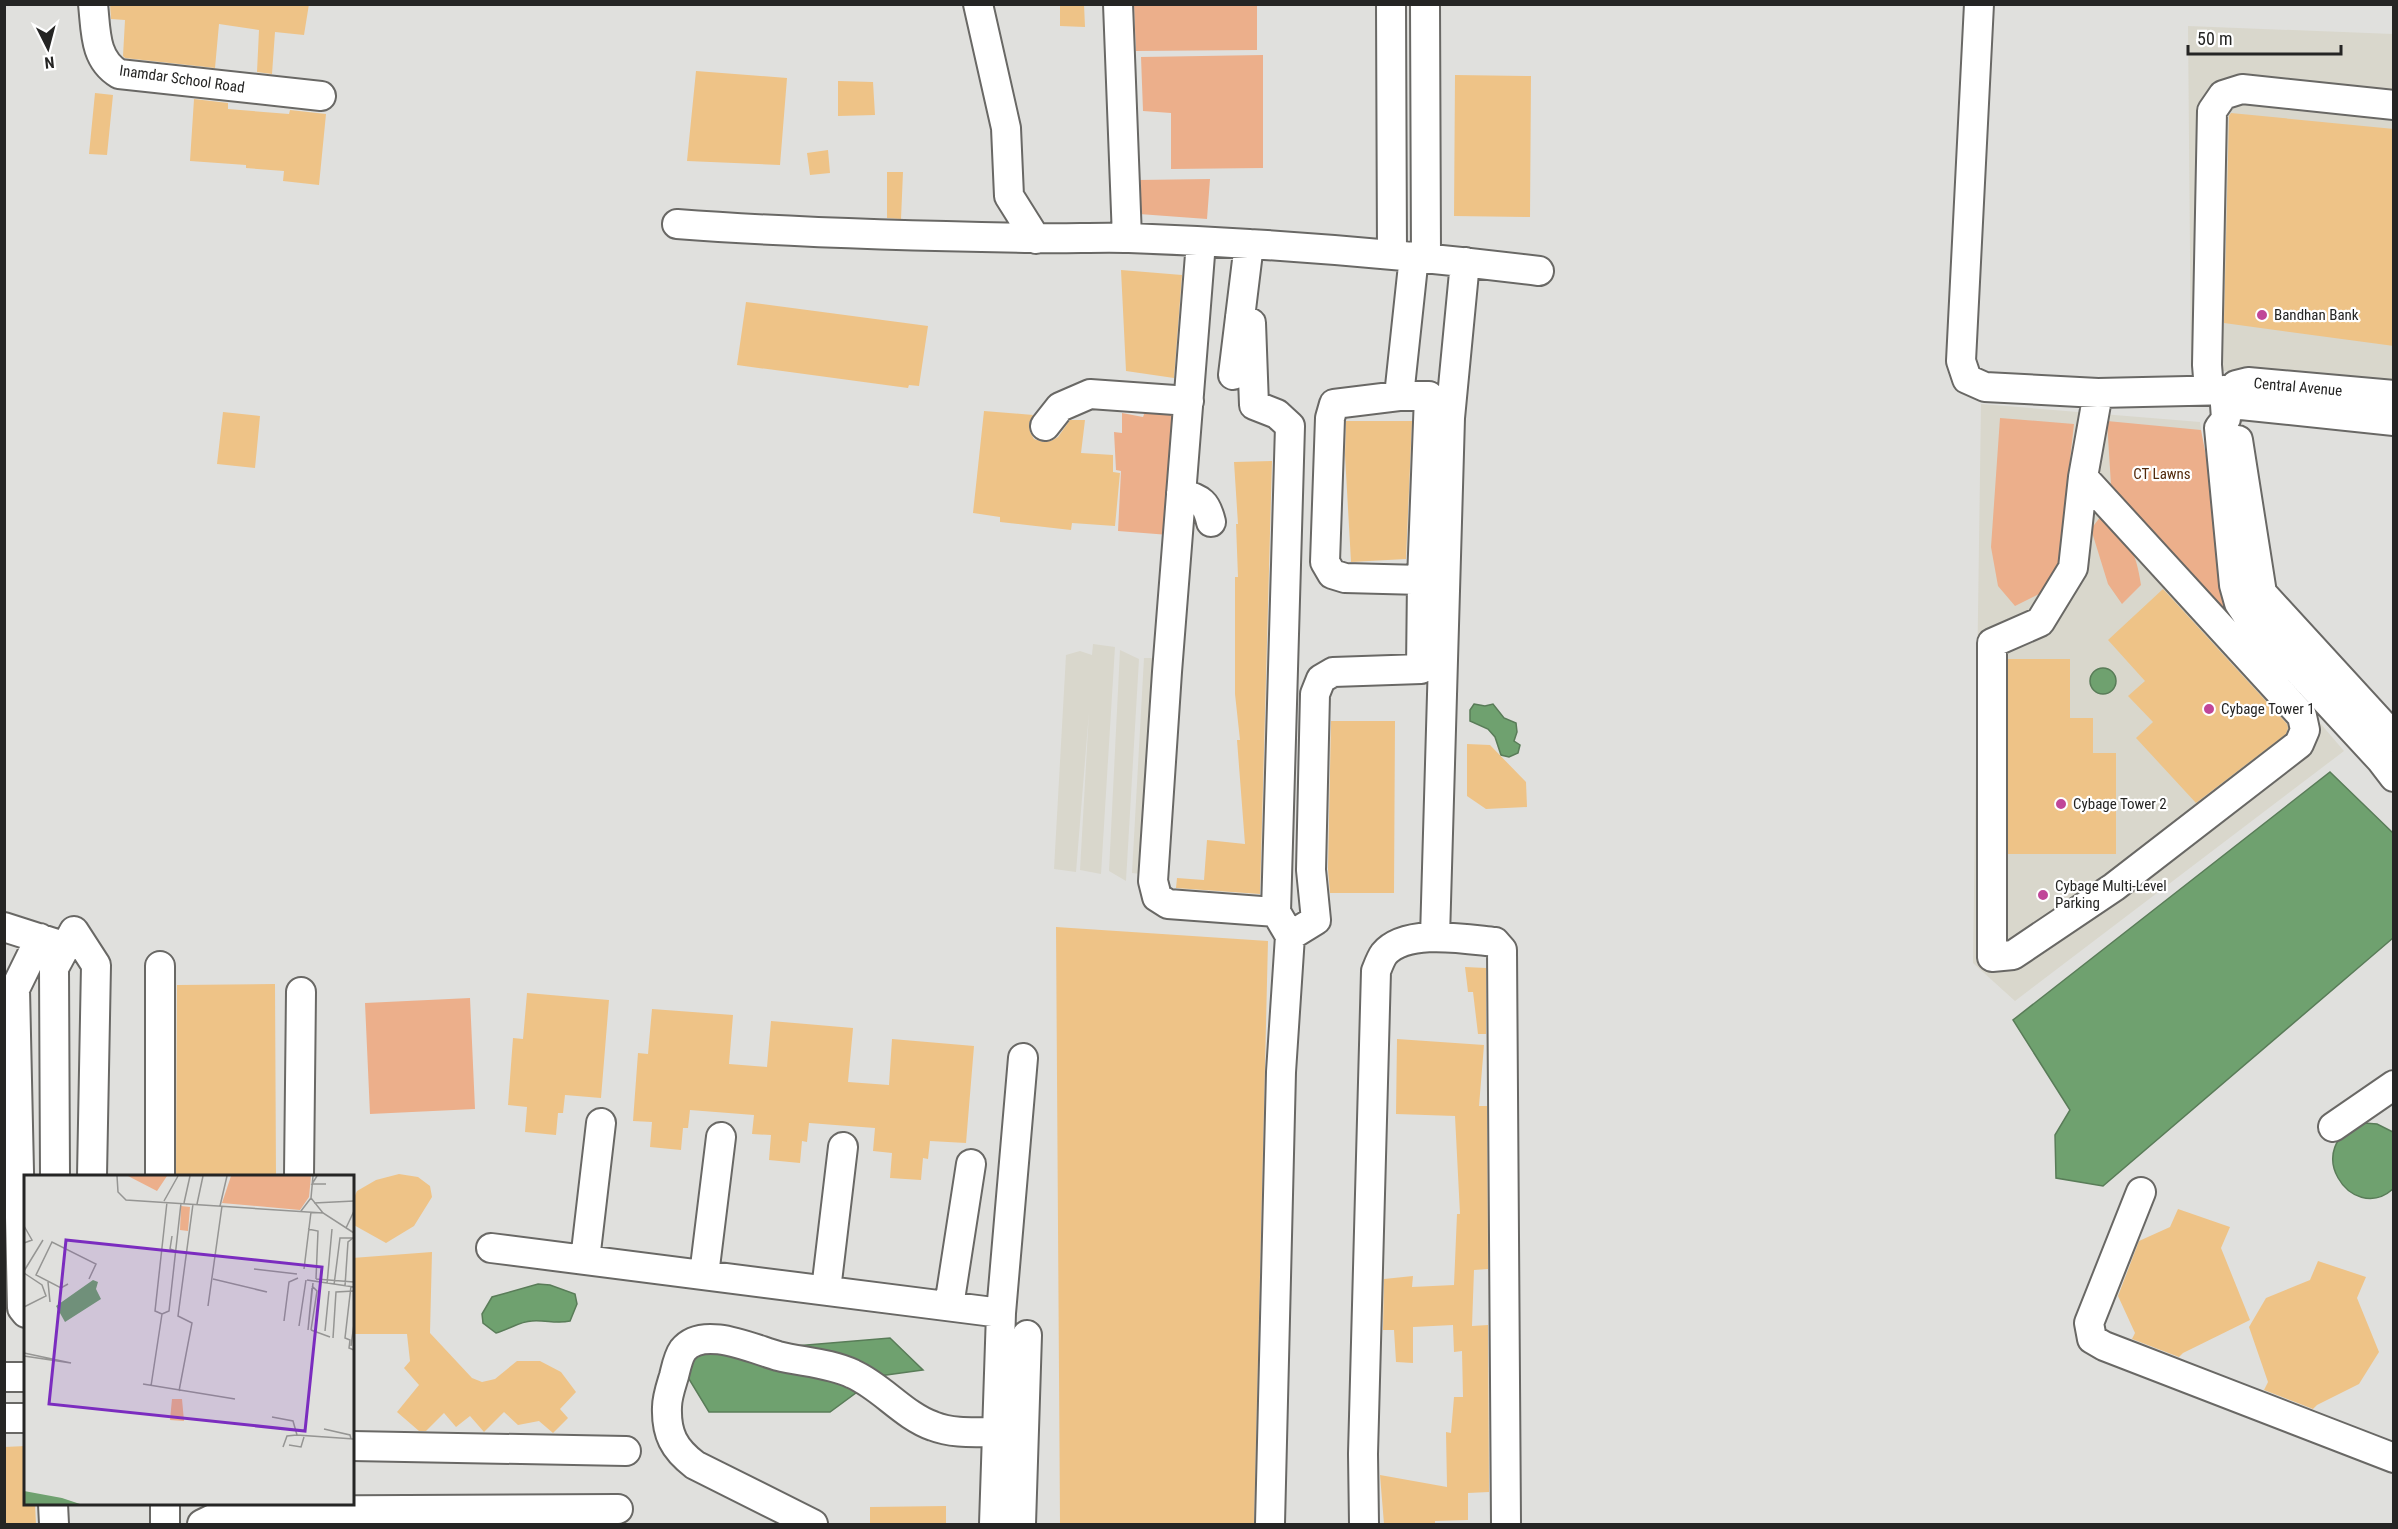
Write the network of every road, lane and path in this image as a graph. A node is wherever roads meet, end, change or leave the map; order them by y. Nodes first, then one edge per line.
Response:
1 (93, 4) edge
2 (978, 4) edge
3 (1118, 4) edge
4 (1391, 4) edge
5 (1425, 4) edge
6 (1979, 4) edge
7 (321, 96) dead end
8 (2394, 105) edge
9 (676, 224) dead end
10 (1036, 238) junction
11 (1127, 238) junction
12 (1201, 242) junction
13 (1249, 244) junction
14 (1410, 256) junction
15 (1465, 262) junction
16 (1539, 271) dead end
17 (1240, 317) junction
18 (1233, 375) dead end
19 (2394, 378) edge
20 (2218, 384) junction
21 (2098, 393) junction
22 (2394, 395) edge
23 (1399, 396) junction
24 (1188, 401) junction
25 (2226, 419) junction
26 (2394, 421) edge
27 (1045, 426) dead end
28 (2083, 477) junction
29 (1181, 493) junction
30 (1211, 522) dead end
31 (1422, 580) junction
32 (2394, 737) edge
33 (2394, 777) edge
34 (1283, 924) junction
35 (4, 927) edge
36 (1435, 937) junction
37 (53, 942) junction
38 (160, 966) dead end
39 (301, 992) dead end
40 (1023, 1058) dead end
41 (2394, 1085) edge
42 (601, 1123) dead end
43 (2333, 1127) dead end
44 (721, 1137) dead end
45 (843, 1147) dead end
46 (971, 1164) dead end
47 (55, 1175) edge
48 (92, 1175) edge
49 (160, 1175) edge
50 (299, 1175) edge
51 (2141, 1192) dead end
52 (490, 1248) dead end
53 (585, 1260) junction
54 (704, 1275) junction
55 (826, 1290) junction
56 (949, 1306) junction
57 (24, 1310) edge
58 (1001, 1312) junction
59 (1027, 1335) dead end
60 (4, 1377) edge
61 (24, 1377) edge
62 (4, 1418) edge
63 (24, 1418) edge
64 (996, 1432) junction
65 (354, 1446) edge
66 (626, 1451) dead end
67 (2394, 1458) edge
68 (53, 1505) edge
69 (165, 1505) edge
70 (618, 1509) dead end
71 (54, 1524) edge
72 (165, 1524) edge
73 (202, 1524) edge
74 (813, 1524) edge
75 (994, 1524) edge
76 (1021, 1524) edge
77 (1270, 1524) edge
78 (1364, 1524) edge
79 (1506, 1524) edge

1 - 7 street, Inamdar School Road
2 - 10 street
3 - 11 street
4 - 14 street
5 - 14 street
6 - 21 street
8 - 20 street
9 - 10 street
10 - 11 street
11 - 12 street
12 - 13 street
12 - 24 street
13 - 14 street
13 - 17 street
14 - 15 street
14 - 23 street
15 - 16 street
15 - 36 street
17 - 18 street
17 - 34 street
19 - 20 street
20 - 21 street
20 - 22 street, Central Avenue
20 - 25 street
20 - 26 street, Central Avenue
21 - 28 street
23 - 31 street
23 - 31 street
24 - 27 street
24 - 29 street
25 - 32 street
25 - 33 street
28 - 28 street
29 - 30 street
29 - 34 street
31 - 34 street
34 - 77 street
35 - 37 street
36 - 78 street
36 - 79 street
37 - 47 street
37 - 48 street
37 - 57 street
38 - 49 street
39 - 50 street
40 - 58 street
41 - 43 street
42 - 53 street
44 - 54 street
45 - 55 street
46 - 56 street
51 - 67 street
52 - 53 street
53 - 54 street
54 - 55 street
55 - 56 street
56 - 58 street
58 - 64 street
59 - 76 street
60 - 61 street
62 - 63 street
64 - 74 street
64 - 75 street
65 - 66 street
68 - 71 street
69 - 72 street
70 - 73 street

